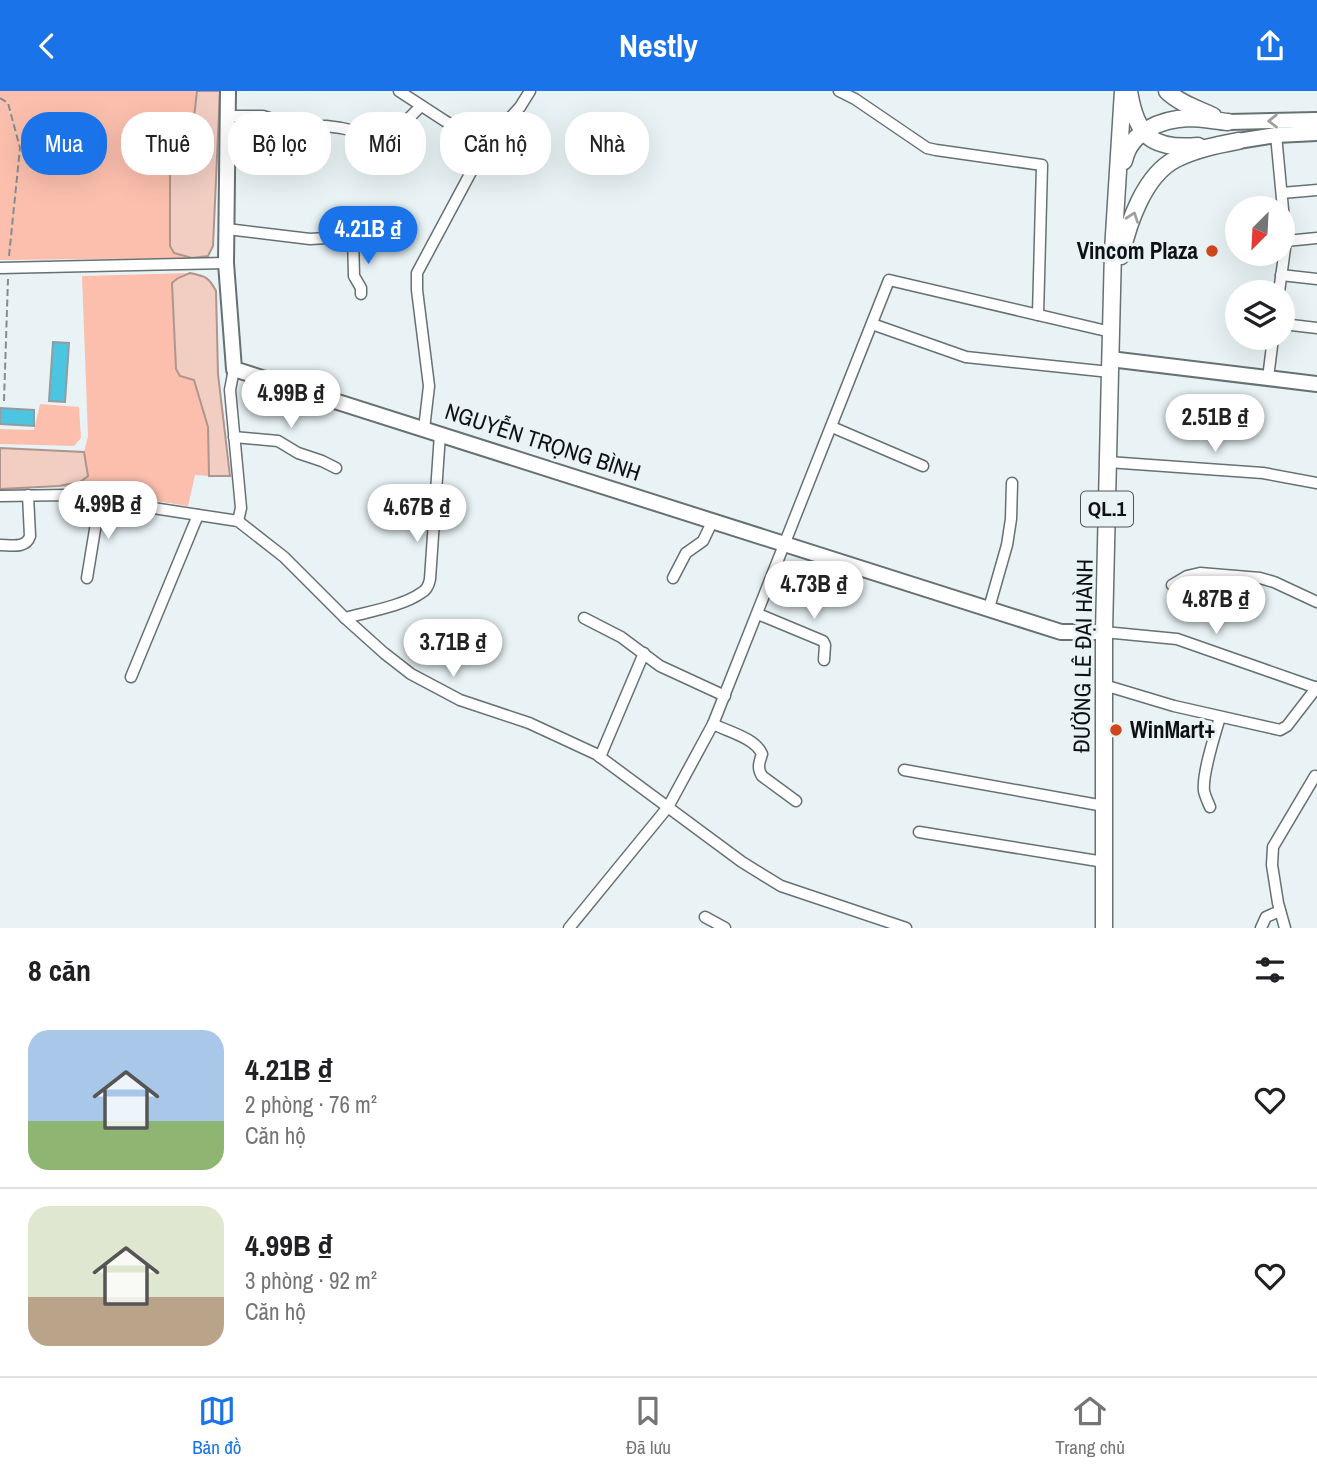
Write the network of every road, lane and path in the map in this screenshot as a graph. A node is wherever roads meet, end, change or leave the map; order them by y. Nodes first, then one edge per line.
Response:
1 (229, 91) edge
2 (399, 91) edge
3 (530, 91) edge
4 (839, 91) edge
5 (1124, 91) edge
6 (1129, 91) edge
7 (1167, 91) edge
8 (0, 98) edge
9 (421, 107) junction
10 (229, 112) edge
11 (515, 112) edge
12 (440, 118) edge
13 (1317, 120) edge
14 (1228, 122) junction
15 (331, 127) edge
16 (1143, 133) junction
17 (1317, 133) edge
18 (1276, 135) junction
19 (1238, 141) junction
20 (228, 172) edge
21 (469, 175) edge
22 (1317, 190) edge
23 (1118, 191) junction
24 (1282, 193) junction
25 (1282, 196) edge
26 (227, 229) junction
27 (376, 235) dead end
28 (353, 237) junction
29 (1317, 238) edge
30 (1295, 239) edge
31 (226, 263) junction
32 (1282, 266) edge
33 (4, 268) edge
34 (1281, 275) junction
35 (1317, 279) edge
36 (1280, 280) edge
37 (361, 295) dead end
38 (1112, 307) junction
39 (1038, 315) junction
40 (872, 324) junction
41 (1295, 325) edge
42 (1317, 328) edge
43 (1111, 332) junction
44 (1272, 350) edge
45 (1110, 365) junction
46 (234, 369) junction
47 (1268, 378) junction
48 (1317, 384) edge
49 (4, 401) dead end
50 (832, 427) junction
51 (424, 429) junction
52 (440, 434) junction
53 (234, 437) junction
54 (1108, 462) junction
55 (923, 466) dead end
56 (336, 468) dead end
57 (1012, 482) dead end
58 (1317, 484) edge
59 (28, 495) junction
60 (0, 496) edge
61 (100, 499) junction
62 (198, 515) junction
63 (238, 520) junction
64 (713, 520) junction
65 (786, 543) junction
66 (0, 545) edge
67 (87, 578) dead end
68 (673, 578) dead end
69 (1172, 585) dead end
70 (1317, 602) edge
71 (989, 608) junction
72 (758, 614) junction
73 (345, 618) junction
74 (584, 618) dead end
75 (1104, 632) junction
76 (644, 653) junction
77 (824, 660) dead end
78 (131, 677) dead end
79 (1104, 685) junction
80 (1317, 688) edge
81 (725, 696) junction
82 (1220, 717) junction
83 (713, 725) junction
84 (600, 757) junction
85 (904, 770) dead end
86 (1317, 777) edge
87 (796, 801) dead end
88 (1104, 806) junction
89 (668, 807) junction
90 (1210, 807) dead end
91 (919, 832) dead end
92 (1104, 862) junction
93 (1280, 911) junction
94 (705, 917) dead end
95 (882, 924) edge
96 (569, 928) edge
97 (725, 928) edge
98 (906, 928) edge
99 (1104, 928) edge
100 (1261, 928) edge
101 (1285, 928) edge

1 - 10 street
2 - 9 street
3 - 11 street
4 - 39 street
5 - 23 main road, ĐƯỜNG LÊ ĐẠI HÀNH / QL.1
6 - 16 main road
7 - 14 main road
8 - 33 path
9 - 12 street
9 - 15 street
13 -> 14 street
14 - 16 main road
16 - 19 main road
16 - 23 main road
17 - 18 street
18 - 19 street
18 - 24 street
38 -> 19 main road
20 - 26 street
21 - 51 street
22 - 24 street
23 - 38 main road, ĐƯỜNG LÊ ĐẠI HÀNH / QL.1
24 - 25 street
26 - 28 street
26 - 31 street
27 - 28 street
28 - 37 street
29 - 30 street
31 - 33 street
31 - 46 street
32 - 34 street
33 - 49 path
34 - 35 street
34 - 36 street
38 - 43 main road, ĐƯỜNG LÊ ĐẠI HÀNH / QL.1
39 - 40 street
39 - 43 street
40 - 45 street
40 - 50 street
41 - 42 street
43 - 45 main road, ĐƯỜNG LÊ ĐẠI HÀNH / QL.1
44 - 47 street
45 - 47 street
45 - 54 main road, ĐƯỜNG LÊ ĐẠI HÀNH / QL.1
46 - 51 street, NGUYỄN TRỌNG BÌNH
46 - 53 street
47 - 48 street
50 - 55 street
50 - 65 street
51 - 52 street, NGUYỄN TRỌNG BÌNH
52 - 64 street, NGUYỄN TRỌNG BÌNH
52 - 73 street
53 - 56 street
53 - 63 street
54 - 58 street
54 - 75 main road, ĐƯỜNG LÊ ĐẠI HÀNH / QL.1
57 - 71 street
59 - 60 street
59 - 61 street
59 - 66 street
61 - 62 street
61 - 67 street
62 - 63 street
62 - 78 street
63 - 73 street
64 - 65 street, NGUYỄN TRỌNG BÌNH
64 - 68 street
65 - 71 street, NGUYỄN TRỌNG BÌNH
65 - 72 street
69 - 70 street
71 - 75 street, NGUYỄN TRỌNG BÌNH
72 - 77 street
72 - 81 street
73 - 84 street
74 - 76 street
75 - 79 main road, ĐƯỜNG LÊ ĐẠI HÀNH / QL.1
75 - 80 street
76 - 81 street
76 - 84 street
79 - 82 street
79 - 88 main road, ĐƯỜNG LÊ ĐẠI HÀNH / QL.1
80 - 82 street
81 - 83 street
82 - 90 street
83 - 87 street
83 - 89 street
84 - 89 street
85 - 88 street
86 - 93 street
88 - 92 main road, ĐƯỜNG LÊ ĐẠI HÀNH / QL.1
89 - 95 street
89 - 96 street
91 - 92 street
92 - 99 main road, ĐƯỜNG LÊ ĐẠI HÀNH / QL.1
93 - 100 street
93 - 101 street
94 - 97 street
95 - 98 street

